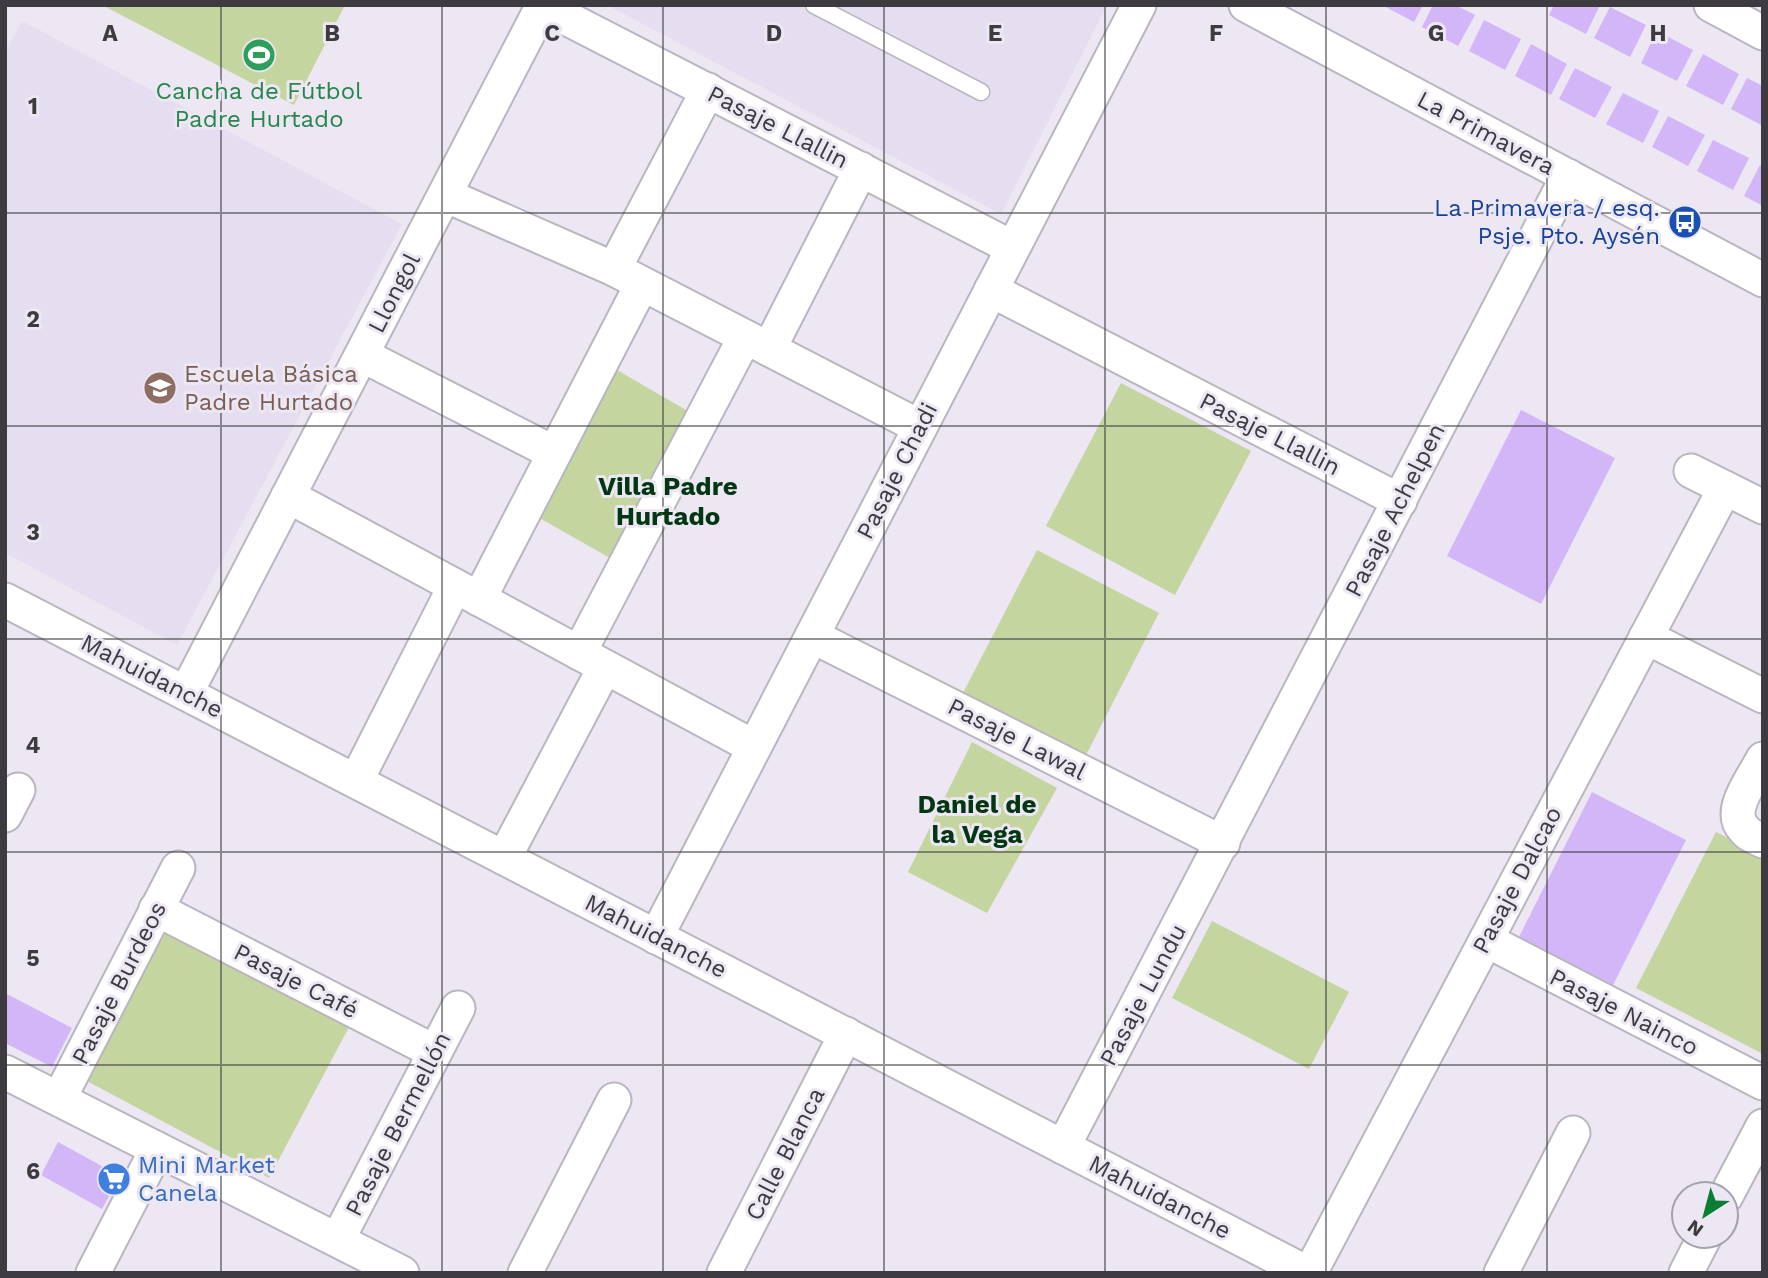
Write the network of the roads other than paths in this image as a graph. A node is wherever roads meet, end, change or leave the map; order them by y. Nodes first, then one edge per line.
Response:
1 (543, 5) edge
2 (814, 5) edge
3 (1139, 5) edge
4 (1246, 5) edge
5 (1711, 5) edge
6 (1763, 33) edge
7 (708, 90) junction
8 (981, 92) dead end
9 (861, 169) junction
10 (1568, 176) junction
11 (445, 195) junction
12 (1013, 248) junction
13 (628, 276) junction
14 (1763, 280) edge
15 (991, 290) junction
16 (757, 343) junction
17 (362, 355) junction
18 (920, 427) junction
19 (554, 453) junction
20 (1691, 471) dead end
21 (1725, 488) junction
22 (288, 496) junction
23 (1400, 501) junction
24 (1763, 507) edge
25 (467, 593) junction
26 (5, 600) edge
27 (812, 636) junction
28 (1646, 637) junction
29 (592, 660) junction
30 (186, 693) junction
31 (1763, 696) edge
32 (754, 747) junction
33 (1763, 759) edge
34 (356, 781) junction
35 (1751, 831) edge
36 (1223, 843) junction
37 (504, 858) junction
38 (178, 868) dead end
39 (156, 909) junction
40 (656, 937) junction
41 (1486, 940) junction
42 (458, 1009) dead end
43 (846, 1034) junction
44 (435, 1052) junction
45 (5, 1072) edge
46 (1763, 1083) edge
47 (59, 1099) junction
48 (614, 1100) dead end
49 (1763, 1126) edge
50 (1573, 1133) dead end
51 (1063, 1147) junction
52 (157, 1149) junction
53 (1734, 1180) edge
54 (338, 1239) junction
55 (1698, 1250) edge
56 (93, 1273) edge
57 (402, 1273) edge
58 (526, 1273) edge
59 (724, 1273) edge
60 (1308, 1273) edge
61 (1501, 1273) edge
62 (1686, 1273) edge

1 - 7 street, Pasaje Llallin
1 - 11 street, Llongol
2 - 8 lane
3 - 12 street, Pasaje Chadi
4 - 10 street, La Primavera
5 - 6 street
7 - 9 street, Pasaje Llallin
7 - 13 street
9 - 12 street, Pasaje Llallin
9 - 16 street
10 - 14 street, La Primavera
10 - 23 street, Pasaje Achelpen
11 - 13 street
11 - 17 street, Llongol
12 - 15 street, Pasaje Chadi
13 - 16 street
13 - 19 street
15 - 18 street, Pasaje Chadi
15 - 23 street, Pasaje Llallin
16 - 18 street
16 - 29 street
17 - 19 street
17 - 22 street, Llongol
18 - 27 street, Pasaje Chadi
19 - 25 street
20 - 21 street
21 - 24 street
21 - 28 street, Pasaje Dalcao
22 - 25 street
22 - 30 street, Llongol
23 - 36 street, Pasaje Achelpen
25 - 29 street
25 - 34 street
26 - 30 street, Mahuidanche
27 - 32 street, Pasaje Chadi
27 - 36 street, Pasaje Lawal
28 - 31 street
28 - 41 street, Pasaje Dalcao
29 - 32 street
29 - 37 street
30 - 34 street, Mahuidanche
32 - 40 street, Pasaje Chadi
33 - 35 street
34 - 37 street, Mahuidanche
36 - 51 street, Pasaje Lundu
37 - 40 street, Mahuidanche
38 - 39 street, Pasaje Burdeos
39 - 44 street, Pasaje Café
39 - 47 street, Pasaje Burdeos
40 - 43 street, Mahuidanche
41 - 46 street, Pasaje Nainco
41 - 60 street, Pasaje Dalcao
42 - 44 street, Pasaje Bermellón
43 - 51 street, Mahuidanche
43 - 59 street, Calle Blanca
44 - 54 street, Pasaje Bermellón
45 - 47 street
47 - 52 street
48 - 58 street
49 - 53 street
50 - 61 street
51 - 60 street, Mahuidanche
52 - 54 street
52 - 56 street
54 - 57 street
55 - 62 street

